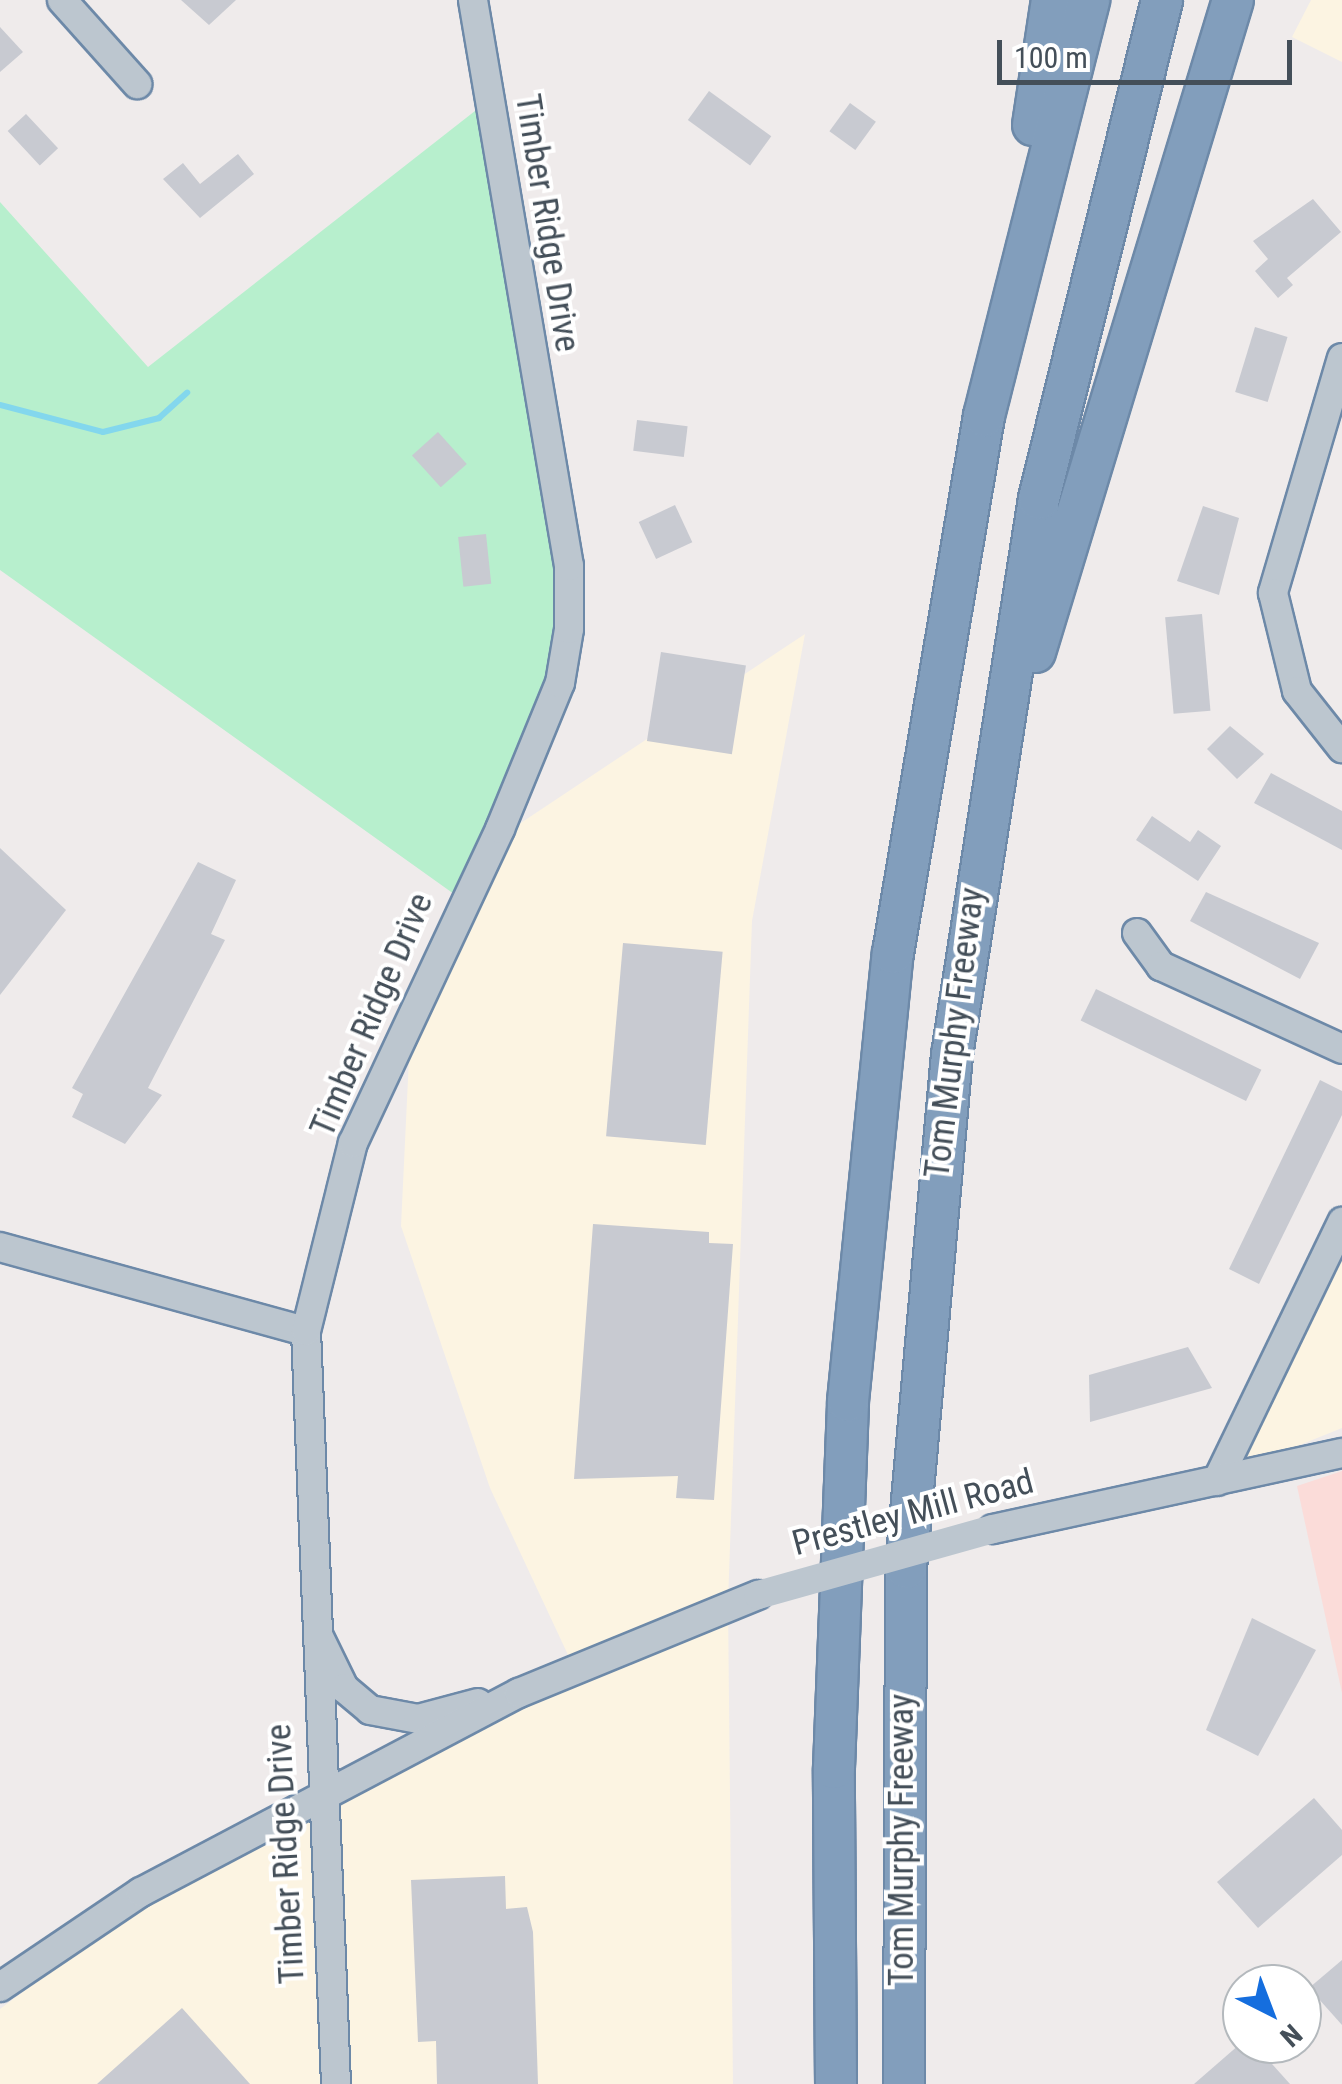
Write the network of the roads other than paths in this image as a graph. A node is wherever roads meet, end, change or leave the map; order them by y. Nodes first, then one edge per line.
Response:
1 (62, 0) edge
2 (472, 0) edge
3 (1052, 0) edge
4 (1089, 0) edge
5 (1162, 0) edge
6 (1233, 5) edge
7 (137, 84) dead end
8 (1026, 234) junction
9 (1342, 358) edge
10 (1342, 748) edge
11 (980, 838) junction
12 (1137, 932) dead end
13 (1342, 1049) edge
14 (1342, 1222) edge
15 (0, 1247) edge
16 (306, 1331) junction
17 (1342, 1453) edge
18 (1217, 1481) junction
19 (315, 1628) junction
20 (518, 1693) junction
21 (318, 1805) junction
22 (0, 1988) edge
23 (336, 2084) edge
24 (836, 2084) edge
25 (904, 2084) edge

1 - 7 street
2 - 16 street, Timber Ridge Drive
3 - 8 highway
4 - 8 highway, Tom Murphy Freeway
5 - 11 highway, Tom Murphy Freeway
6 - 11 highway
8 - 24 highway, Tom Murphy Freeway
9 - 10 street
11 - 25 highway, Tom Murphy Freeway
12 - 13 street
14 - 18 street
15 - 16 street
16 - 19 street, Timber Ridge Drive
17 - 18 street, Prestley Mill Road
18 - 20 street, Prestley Mill Road, bridge
19 - 20 street, Prestley Mill Road
19 - 21 street, Timber Ridge Drive
20 - 21 street, Prestley Mill Road
21 - 22 street, Prestley Mill Road
21 - 23 street, Timber Ridge Drive

